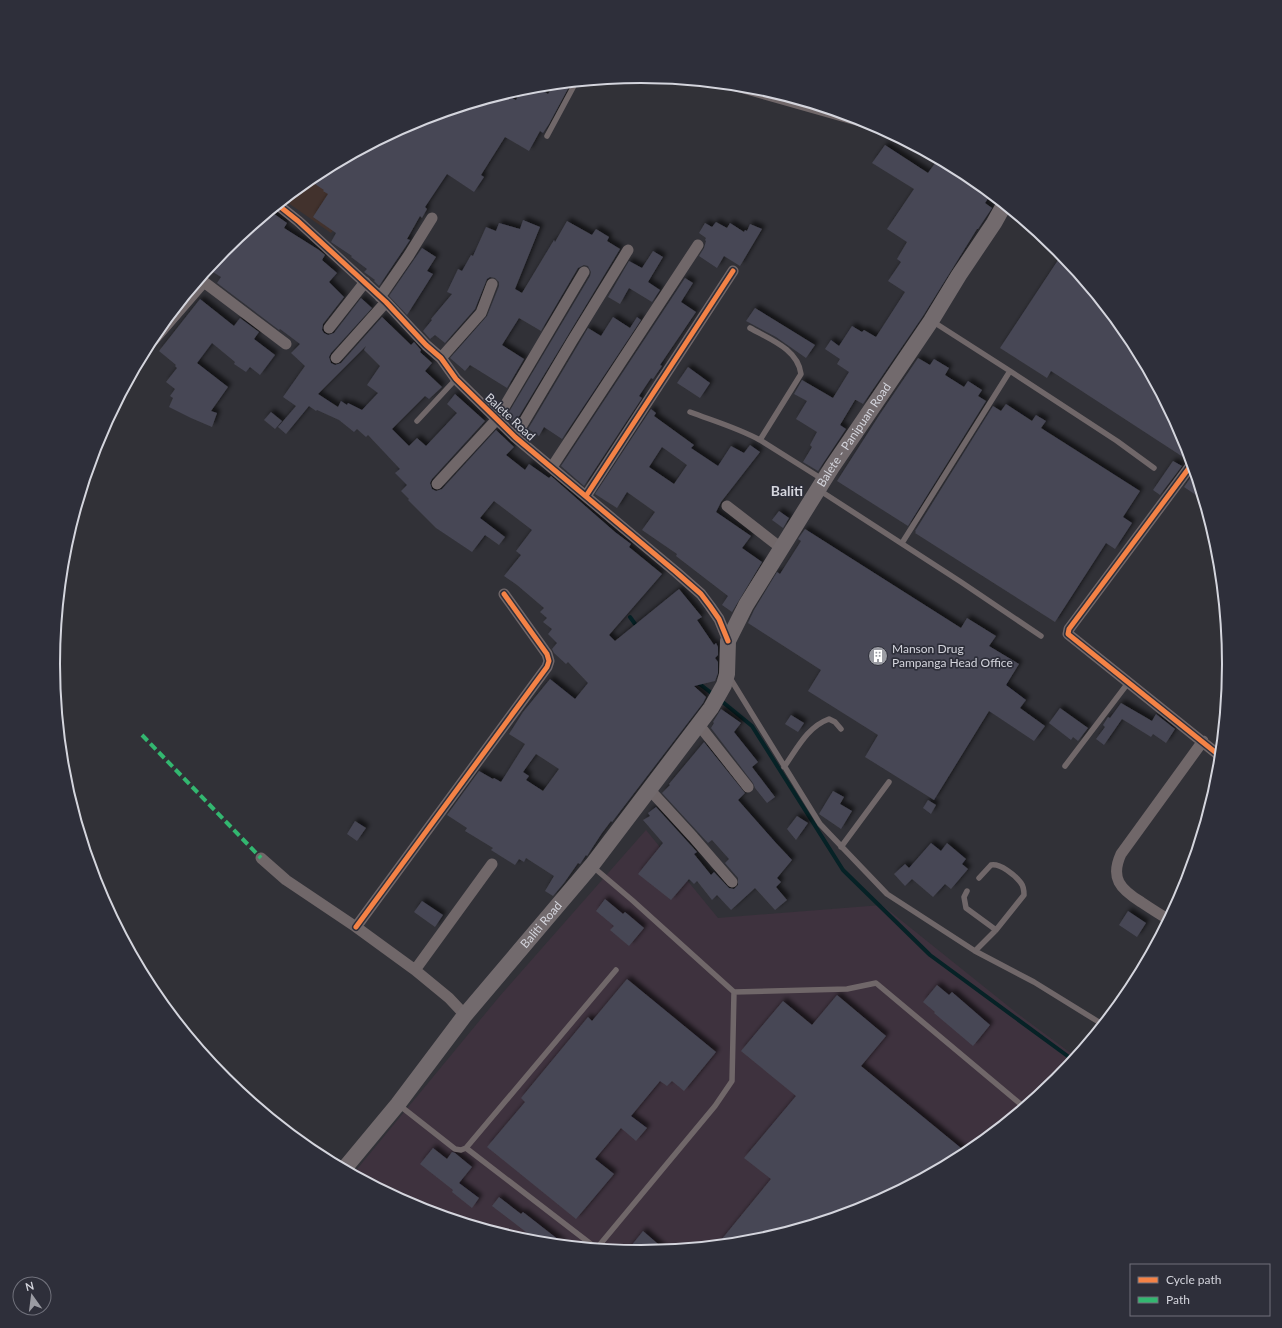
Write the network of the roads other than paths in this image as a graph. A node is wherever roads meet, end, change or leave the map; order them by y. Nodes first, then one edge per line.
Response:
1 (573, 87) edge
2 (547, 136) dead end
3 (282, 207) edge
4 (1002, 209) edge
5 (432, 218) dead end
6 (698, 245) dead end
7 (628, 250) dead end
8 (733, 271) dead end
9 (584, 272) dead end
10 (204, 281) edge
11 (365, 282) junction
12 (492, 284) dead end
13 (383, 300) junction
14 (931, 321) junction
15 (329, 328) dead end
16 (750, 328) dead end
17 (286, 344) dead end
18 (336, 358) dead end
19 (441, 358) junction
20 (1010, 371) junction
21 (456, 379) junction
22 (690, 412) dead end
23 (497, 419) junction
24 (417, 421) dead end
25 (515, 437) junction
26 (760, 440) junction
27 (552, 467) junction
28 (1154, 468) dead end
29 (1188, 469) edge
30 (437, 484) dead end
31 (821, 485) junction
32 (586, 496) junction
33 (727, 506) dead end
34 (902, 543) junction
35 (781, 548) junction
36 (504, 594) dead end
37 (1041, 636) dead end
38 (728, 641) junction
39 (726, 680) junction
40 (1128, 683) junction
41 (699, 725) junction
42 (841, 729) dead end
43 (1203, 742) junction
44 (1215, 752) edge
45 (1065, 766) dead end
46 (784, 767) junction
47 (890, 782) dead end
48 (748, 786) dead end
49 (648, 789) junction
50 (841, 847) junction
51 (261, 858) dead end
52 (492, 864) dead end
53 (592, 865) junction
54 (979, 878) dead end
55 (732, 882) dead end
56 (967, 891) dead end
57 (1164, 916) edge
58 (356, 927) junction
59 (996, 930) junction
60 (975, 951) junction
61 (415, 970) junction
62 (616, 970) dead end
63 (734, 992) junction
64 (465, 1015) junction
65 (1099, 1022) edge
66 (398, 1104) junction
67 (1020, 1104) edge
68 (466, 1148) junction
69 (347, 1165) edge
70 (589, 1243) edge
71 (600, 1244) edge

1 - 2 lane
3 - 11 street, Balete Road
4 - 14 main road, Balete - Panipuan Road
5 - 13 street
6 - 27 street
7 - 25 street
8 - 32 street
9 - 23 street
10 - 17 street
11 - 13 street, Balete Road
11 - 15 street
12 - 19 street
13 - 18 street
13 - 19 street, Balete Road
14 - 20 lane
14 - 31 main road, Balete - Panipuan Road
16 - 26 lane
19 - 21 street, Balete Road
20 - 28 lane
20 - 34 lane
21 - 23 street, Balete Road
21 - 24 lane
22 - 26 lane
23 - 25 street, Balete Road
23 - 30 street
25 - 27 street, Balete Road
26 - 31 lane
27 - 32 street, Balete Road
29 - 40 street
31 - 34 lane
31 - 35 main road, Balete - Panipuan Road
32 - 38 street, Balete Road
33 - 35 street
34 - 37 lane
35 - 38 main road, Balete - Panipuan Road
36 - 58 street
38 - 39 main road, Balete - Panipuan Road
39 - 41 main road, Baliti Road
39 - 46 lane
40 - 43 street
40 - 45 lane
41 - 48 street
41 - 49 main road, Baliti Road
42 - 46 lane
43 - 44 street
43 - 57 street
46 - 50 lane
47 - 50 lane
49 - 53 main road, Baliti Road
49 - 55 street
50 - 60 lane
51 - 58 street
52 - 61 street
53 - 63 lane
53 - 64 main road, Baliti Road
54 - 59 lane
56 - 59 lane
58 - 61 street
59 - 60 lane
60 - 65 lane
61 - 64 street
62 - 68 lane
63 - 67 lane
63 - 71 lane
64 - 66 main road, Baliti Road
66 - 68 lane
66 - 69 main road, Baliti Road
68 - 70 lane

